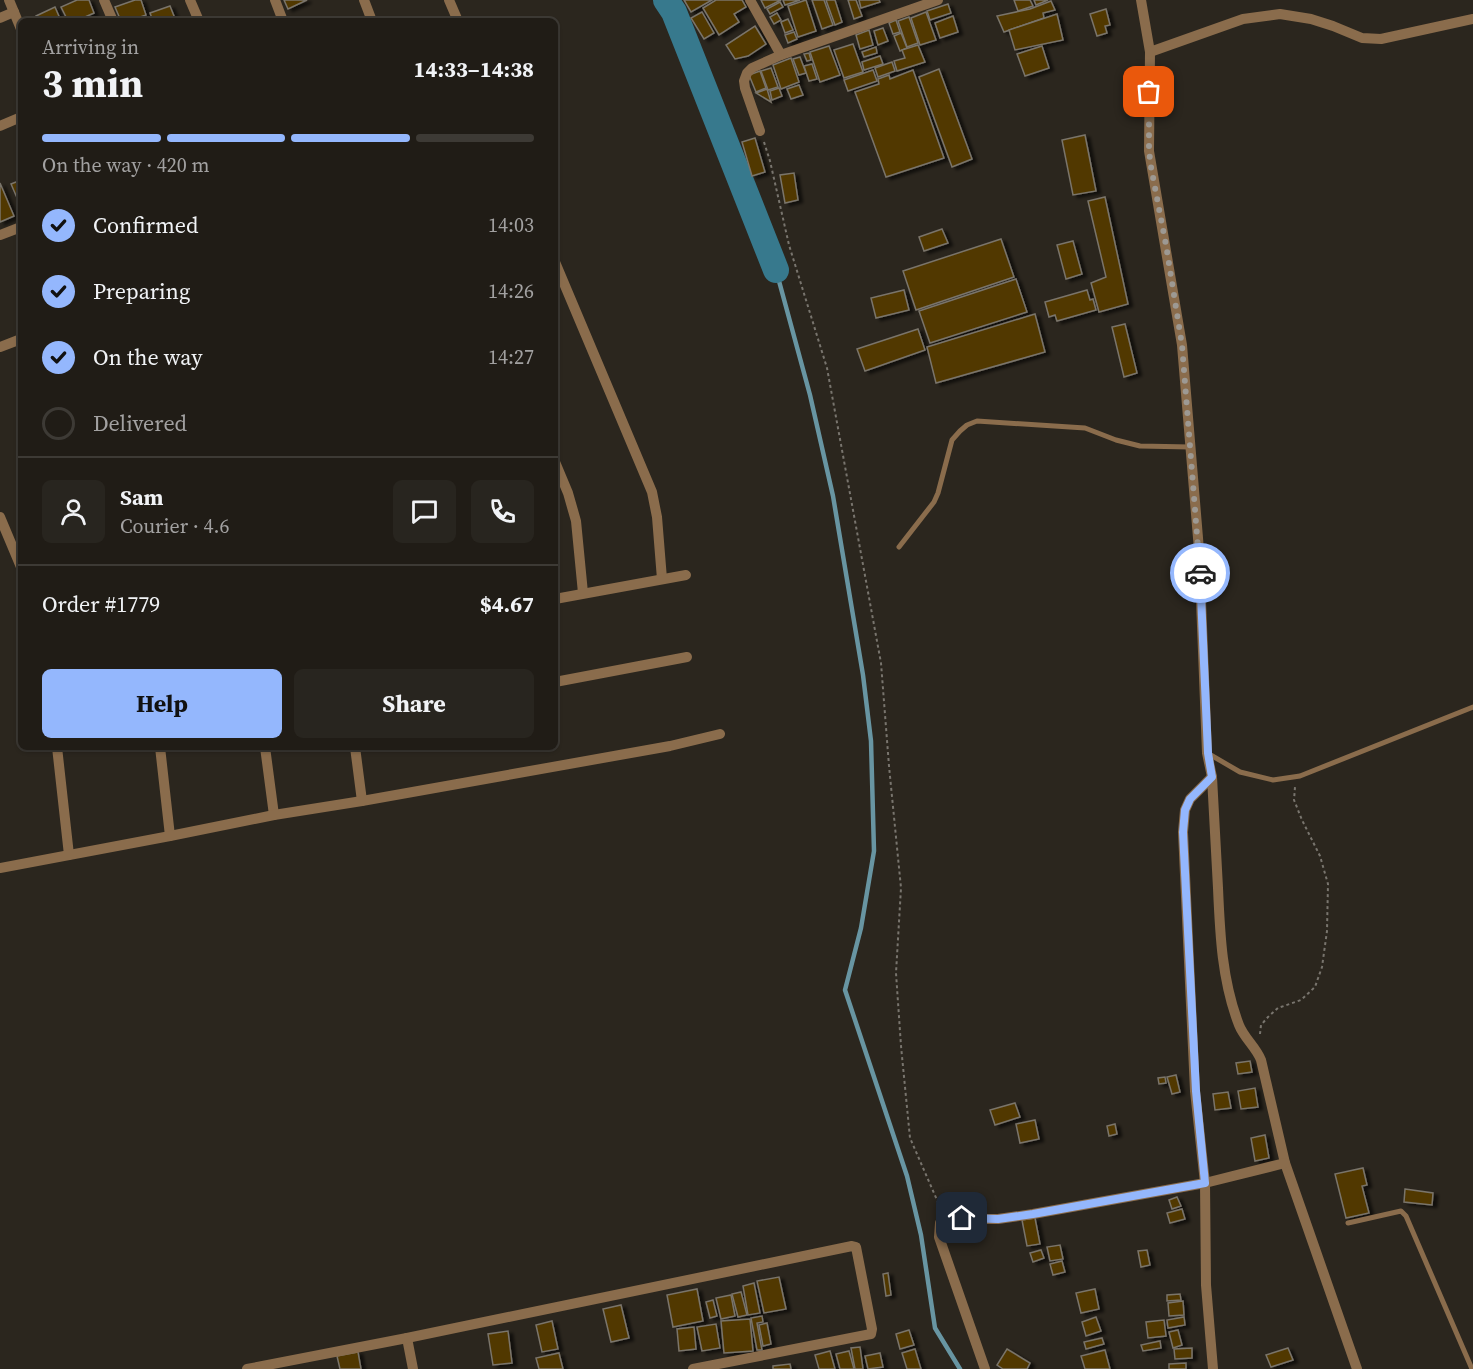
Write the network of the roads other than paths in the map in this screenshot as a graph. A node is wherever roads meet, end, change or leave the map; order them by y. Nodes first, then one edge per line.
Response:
1 (9, 0) edge
2 (104, 0) edge
3 (190, 0) edge
4 (274, 0) edge
5 (364, 0) edge
6 (449, 0) edge
7 (750, 0) edge
8 (938, 0) edge
9 (1141, 0) edge
10 (14, 12) junction
11 (0, 18) edge
12 (112, 18) edge
13 (198, 18) edge
14 (283, 18) edge
15 (371, 18) edge
16 (457, 18) edge
17 (1473, 19) edge
18 (18, 22) edge
19 (1149, 52) junction
20 (781, 55) junction
21 (18, 118) edge
22 (0, 126) edge
23 (760, 131) road end
24 (18, 228) edge
25 (0, 235) edge
26 (558, 269) edge
27 (18, 340) edge
28 (0, 347) edge
29 (1190, 447) junction
30 (558, 469) edge
31 (0, 518) edge
32 (898, 547) dead end
33 (18, 560) edge
34 (686, 575) dead end
35 (662, 579) junction
36 (583, 593) junction
37 (558, 597) edge
38 (687, 657) dead end
39 (558, 681) edge
40 (1473, 707) edge
41 (720, 734) dead end
42 (57, 750) edge
43 (160, 750) edge
44 (265, 750) edge
45 (355, 750) edge
46 (1208, 753) junction
47 (1212, 777) junction
48 (362, 801) junction
49 (274, 815) junction
50 (170, 836) junction
51 (69, 855) junction
52 (0, 868) edge
53 (1285, 1163) junction
54 (1205, 1183) junction
55 (1347, 1223) dead end
56 (407, 1338) junction
57 (247, 1369) edge
58 (413, 1369) edge
59 (693, 1369) edge
60 (985, 1369) edge
61 (1213, 1369) edge
62 (1357, 1369) edge
63 (1472, 1369) edge

1 - 10 street
2 - 12 street
3 - 13 street
4 - 14 street
5 - 15 street
6 - 16 street
7 - 20 street
8 - 20 street
9 - 19 street
10 - 11 street
10 - 18 street
17 - 19 street
19 - 29 street
20 - 23 street
21 - 22 street
24 - 25 street
26 - 35 street
27 - 28 street
29 - 32 lane
29 - 46 street
30 - 36 street
31 - 33 street
34 - 35 street
35 - 36 street
36 - 37 street
38 - 39 street
40 - 46 lane
41 - 48 street
42 - 51 street
43 - 50 street
44 - 49 street
45 - 48 street
46 - 47 street
47 - 53 street
47 - 54 street
48 - 49 street
49 - 50 street
50 - 51 street
51 - 52 street
53 - 54 street
53 - 62 street
54 - 60 street
54 - 61 street
55 - 63 lane
56 - 57 street
56 - 58 street
56 - 59 street

